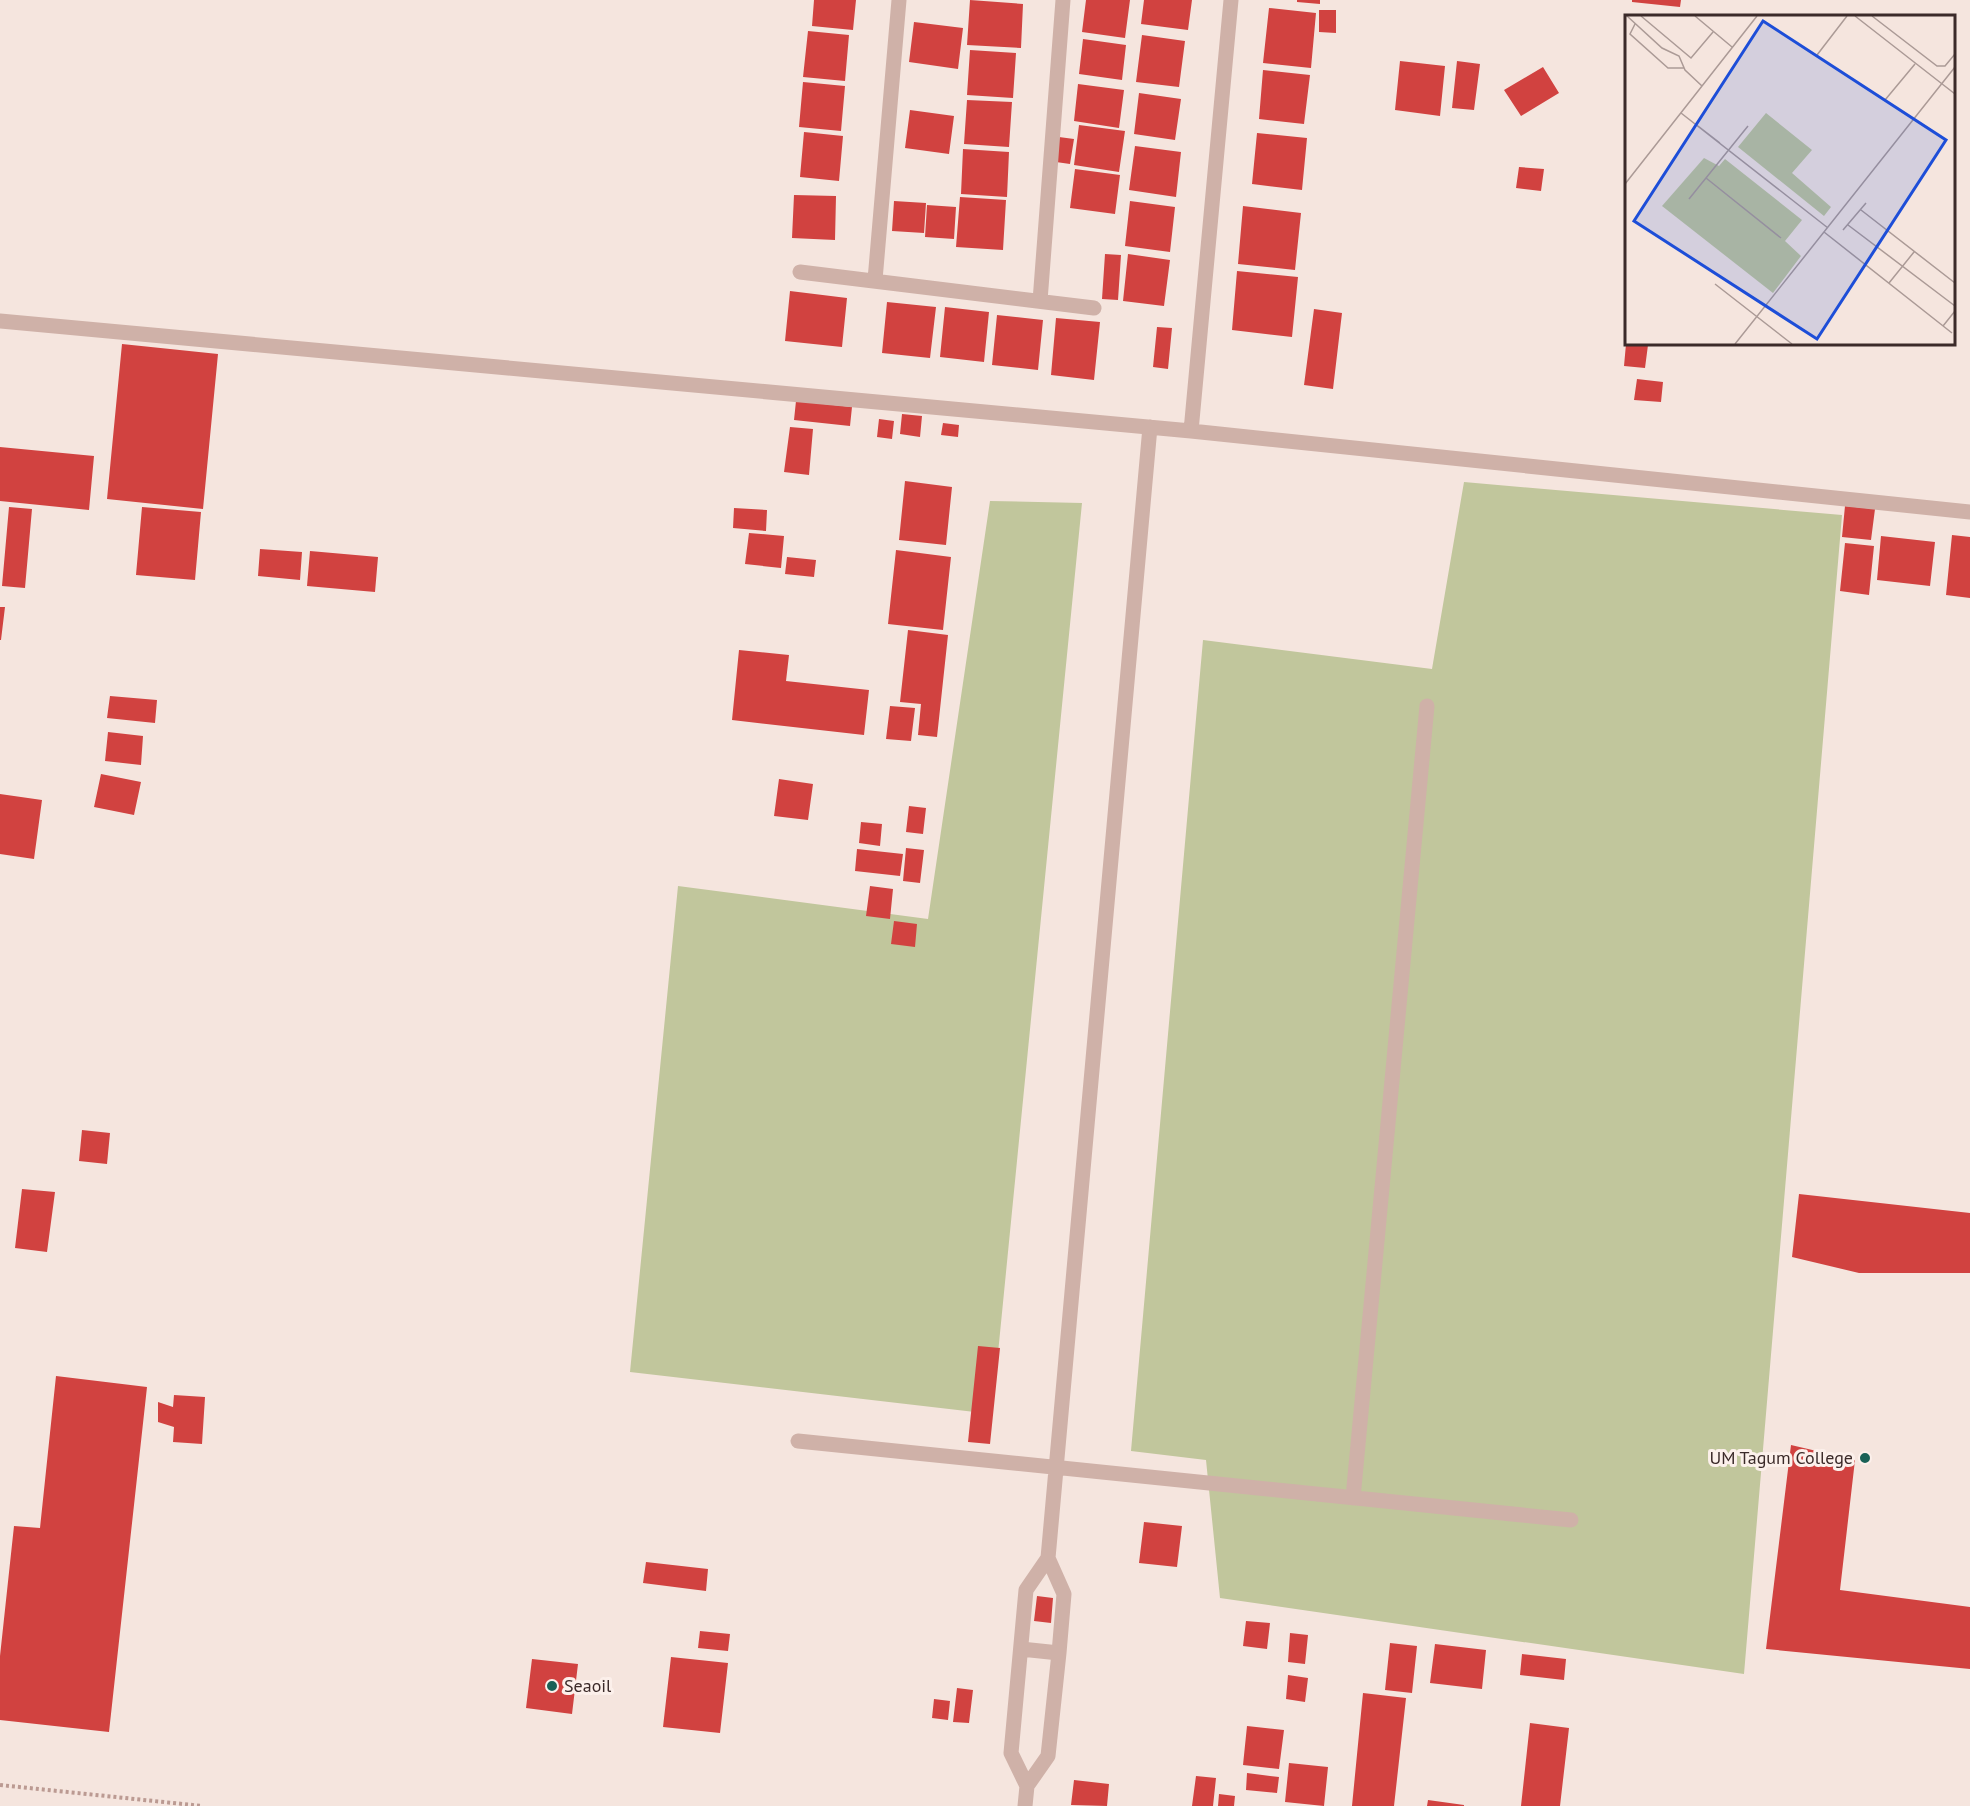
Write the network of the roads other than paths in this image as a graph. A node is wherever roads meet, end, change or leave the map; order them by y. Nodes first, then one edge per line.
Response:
1 (899, 0) edge
2 (1063, 0) edge
3 (1231, 0) edge
4 (800, 272) dead end
5 (874, 280) junction
6 (1040, 301) junction
7 (1094, 308) dead end
8 (0, 321) edge
9 (1150, 427) junction
10 (1191, 431) junction
11 (1970, 512) edge
12 (1427, 706) dead end
13 (798, 1441) dead end
14 (1057, 1468) junction
15 (1353, 1498) junction
16 (1571, 1520) dead end
17 (1048, 1558) junction
18 (1021, 1649) junction
19 (1059, 1653) junction
20 (1027, 1786) junction
21 (1025, 1806) edge

1 - 5 street
2 - 6 street
3 - 10 street
4 - 5 street
5 - 6 street
6 - 7 street
8 - 9 street
9 - 10 street
9 - 14 street
10 - 11 street
12 - 15 street
13 - 14 street
14 - 15 street
14 - 17 street
15 - 16 street
17 - 18 street
17 - 19 street
18 - 19 street
18 - 20 street
19 - 20 street
20 - 21 street

